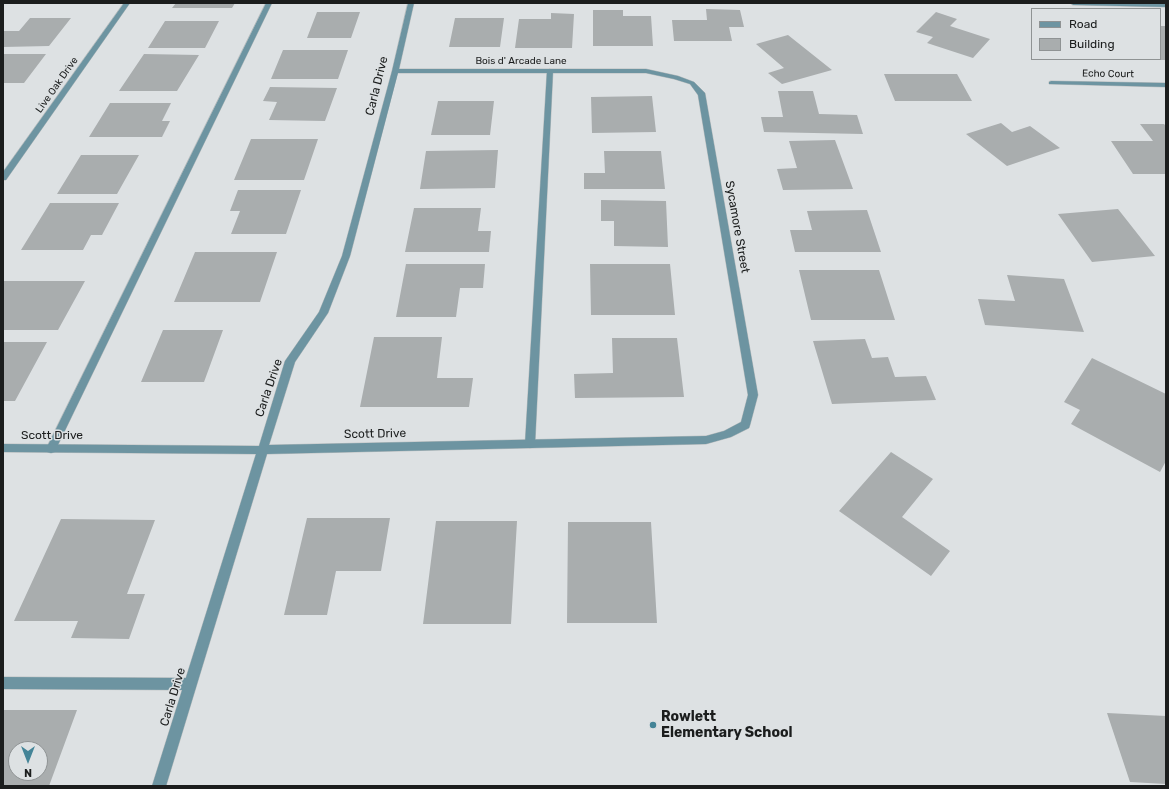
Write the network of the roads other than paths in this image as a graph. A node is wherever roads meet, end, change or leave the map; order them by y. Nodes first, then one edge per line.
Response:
1 (127, 3) edge
2 (268, 3) edge
3 (411, 3) edge
4 (1073, 3) edge
5 (1166, 5) edge
6 (395, 71) junction
7 (550, 71) junction
8 (646, 71) joint
9 (1051, 83) dead end
10 (1166, 85) edge
11 (3, 178) edge
12 (745, 425) joint
13 (530, 444) junction
14 (3, 448) edge
15 (51, 449) junction
16 (262, 450) junction
17 (3, 683) edge
18 (190, 684) junction
19 (159, 786) edge

1 - 11 street, Live Oak Drive
2 - 15 street
3 - 6 street, Carla Drive
4 - 5 street
6 - 7 street, Bois d' Arcade Lane
6 - 16 street, Carla Drive
7 - 8 street, Bois d' Arcade Lane
7 - 13 street
8 - 12 street, Sycamore Street
9 - 10 street, Echo Court
12 - 13 street, Scott Drive
13 - 16 street, Scott Drive
14 - 15 street, Scott Drive
15 - 16 street, Scott Drive
16 - 18 street, Carla Drive
17 - 18 street
18 - 19 street, Carla Drive

